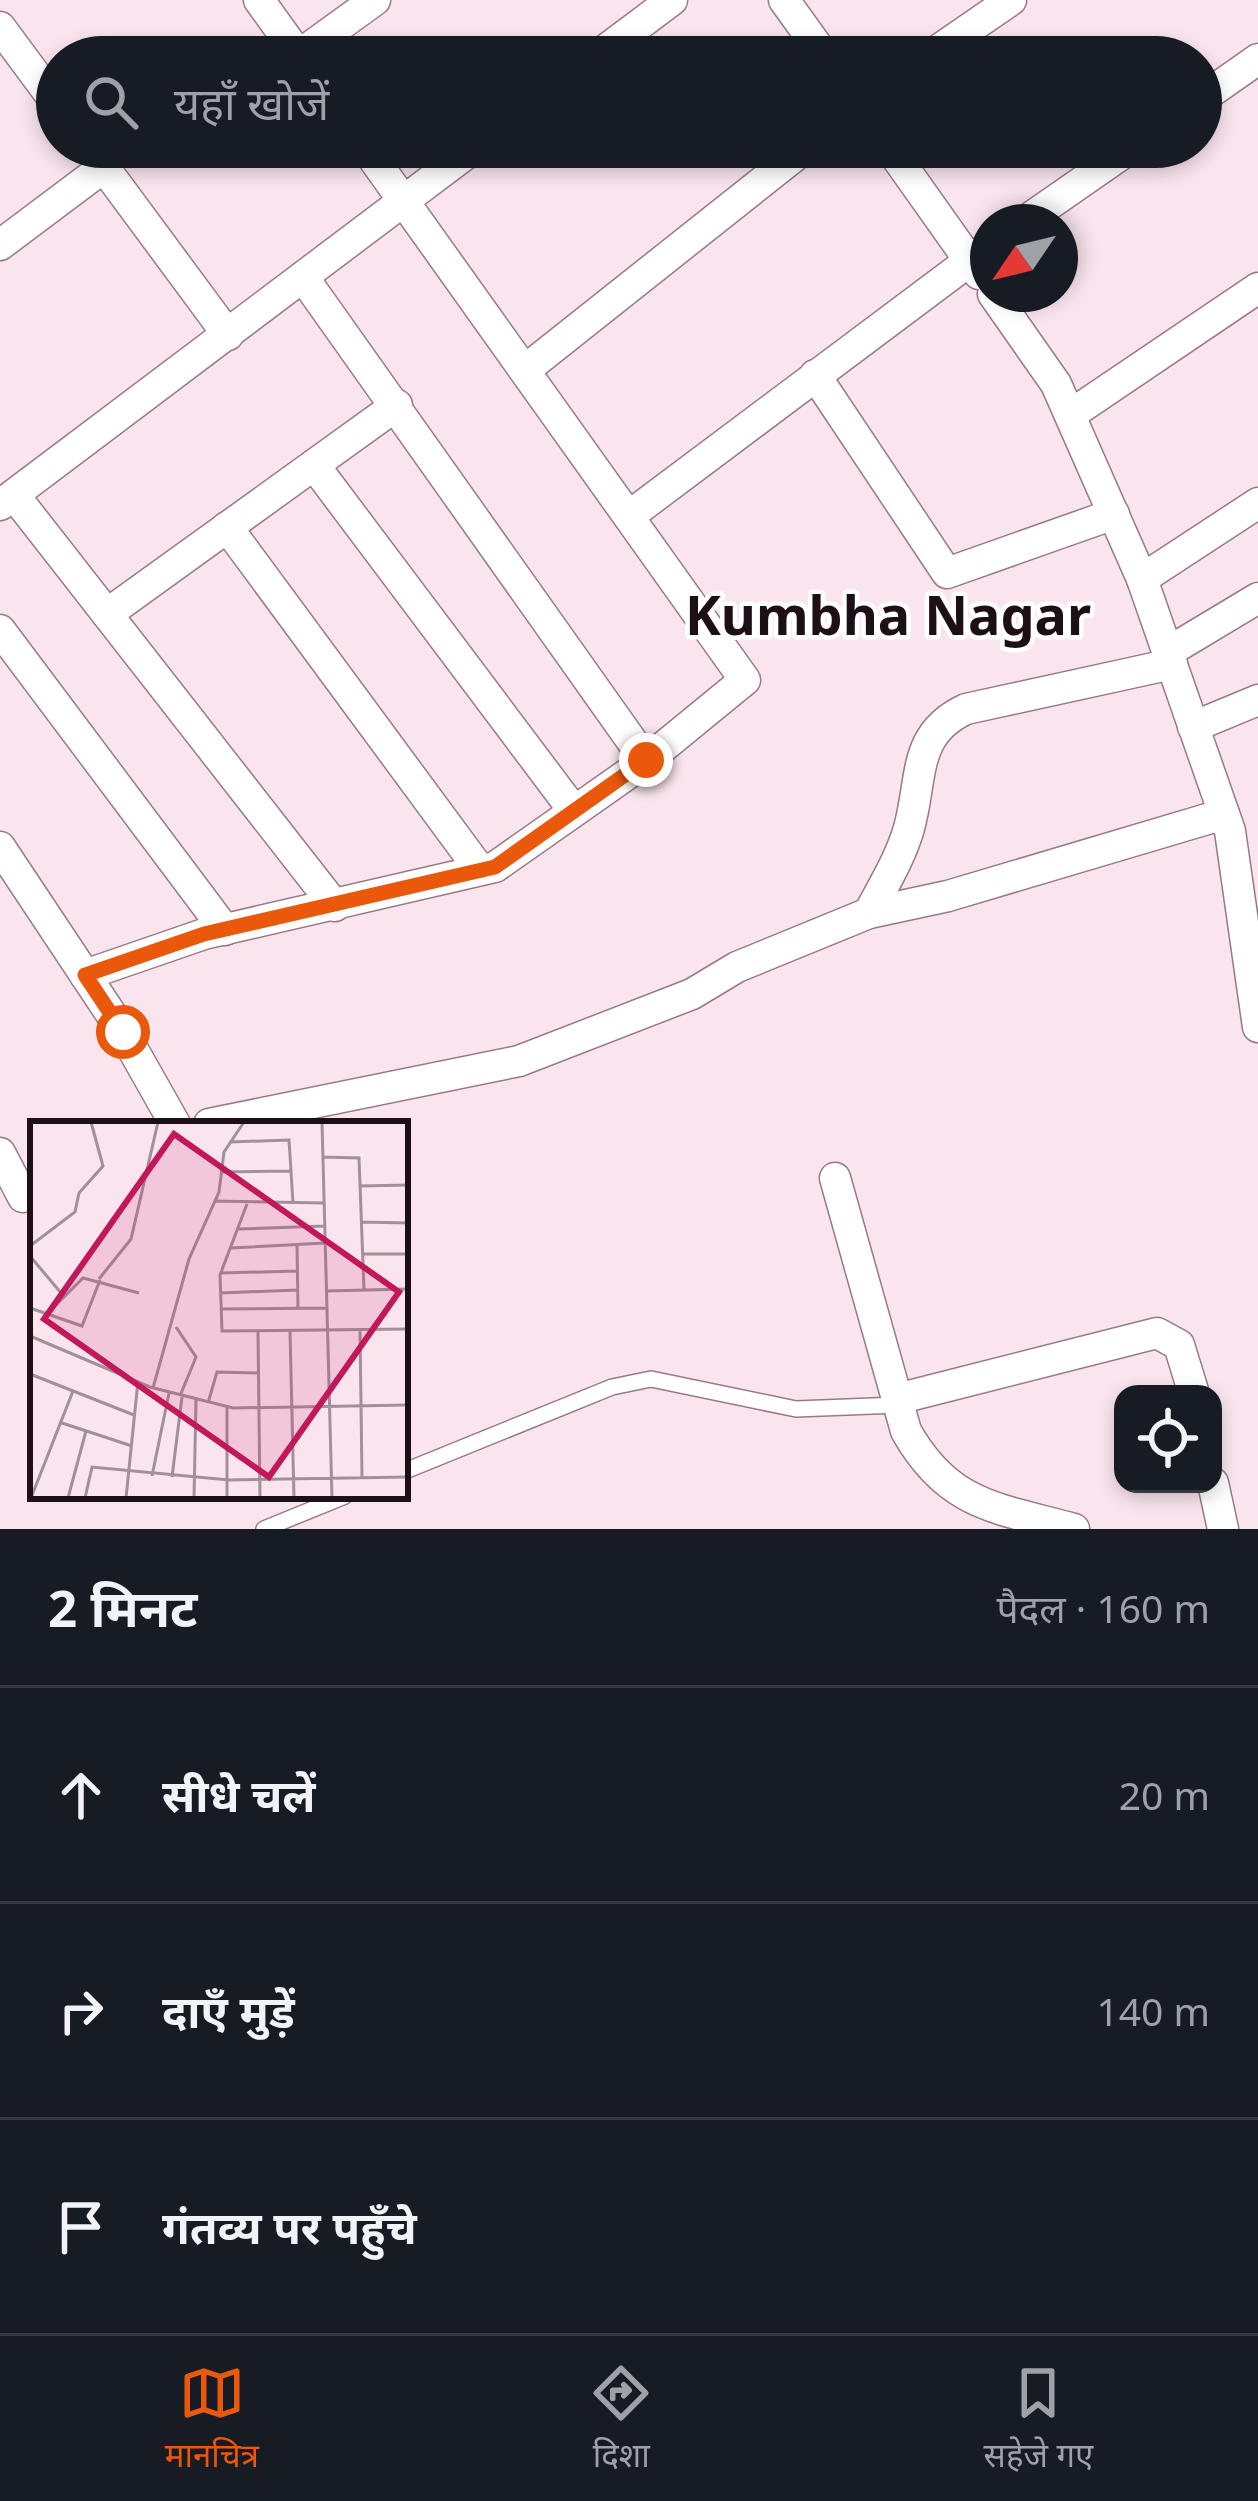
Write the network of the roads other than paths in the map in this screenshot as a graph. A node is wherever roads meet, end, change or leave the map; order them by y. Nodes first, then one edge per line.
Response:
1 (259, 0) edge
2 (375, 0) edge
3 (672, 0) edge
4 (784, 0) edge
5 (1011, 0) edge
6 (0, 28) edge
7 (285, 36) edge
8 (326, 36) edge
9 (624, 36) edge
10 (810, 36) edge
11 (959, 36) edge
12 (1258, 59) edge
13 (36, 76) edge
14 (1222, 84) edge
15 (84, 168) edge
16 (104, 168) edge
17 (380, 168) edge
18 (447, 168) edge
19 (779, 168) edge
20 (907, 168) edge
21 (1102, 168) edge
22 (404, 200) junction
23 (1050, 204) edge
24 (970, 242) edge
25 (0, 245) edge
26 (970, 260) edge
27 (303, 278) junction
28 (1258, 287) edge
29 (1006, 312) edge
30 (228, 335) junction
31 (524, 370) junction
32 (815, 376) junction
33 (397, 405) junction
34 (1070, 416) junction
35 (314, 465) junction
36 (7, 500) edge
37 (1258, 503) edge
38 (1114, 514) junction
39 (629, 516) junction
40 (227, 527) junction
41 (1142, 579) junction
42 (1258, 598) edge
43 (107, 614) junction
44 (0, 630) edge
45 (1170, 658) junction
46 (1258, 700) edge
47 (1193, 727) junction
48 (646, 760) junction
49 (574, 811) junction
50 (1224, 814) junction
51 (0, 847) edge
52 (480, 870) junction
53 (1249, 897) edge
54 (335, 906) junction
55 (869, 913) junction
56 (225, 930) junction
57 (85, 975) junction
58 (1258, 1027) edge
59 (173, 1121) edge
60 (224, 1121) edge
61 (0, 1153) edge
62 (835, 1178) dead end
63 (19, 1199) edge
64 (1191, 1385) edge
65 (898, 1402) junction
66 (408, 1470) edge
67 (1215, 1493) edge
68 (337, 1499) edge
69 (264, 1529) edge
70 (1074, 1529) edge
71 (1223, 1529) edge

1 - 7 street
2 - 8 street
3 - 9 street
4 - 10 street
5 - 11 street
6 - 13 street
12 - 14 street
15 - 25 street
16 - 30 street
17 - 22 street
18 - 22 street
19 - 31 street
20 - 24 street
21 - 23 street
22 - 27 street
22 - 31 street
26 - 32 street
27 - 30 street
27 - 33 street
28 - 34 street
29 - 34 street
30 - 36 street
31 - 39 street
32 - 38 street
32 - 39 street
33 - 35 street
33 - 48 street
34 - 38 street
35 - 40 street
35 - 49 street
36 - 43 street
37 - 41 street
38 - 41 street
39 - 48 street
40 - 43 street
40 - 52 street
41 - 45 street
42 - 45 street
43 - 54 street
44 - 56 street
45 - 47 street
45 - 55 street
46 - 47 street
47 - 50 street
48 - 49 street
49 - 52 street
50 - 53 street
50 - 55 street
51 - 57 street
52 - 54 street
53 - 58 street
54 - 56 street
55 - 60 street
56 - 57 street
57 - 59 street
61 - 63 street
62 - 65 street
64 - 65 street
65 - 66 lane
65 - 70 street
67 - 71 street
68 - 69 lane

